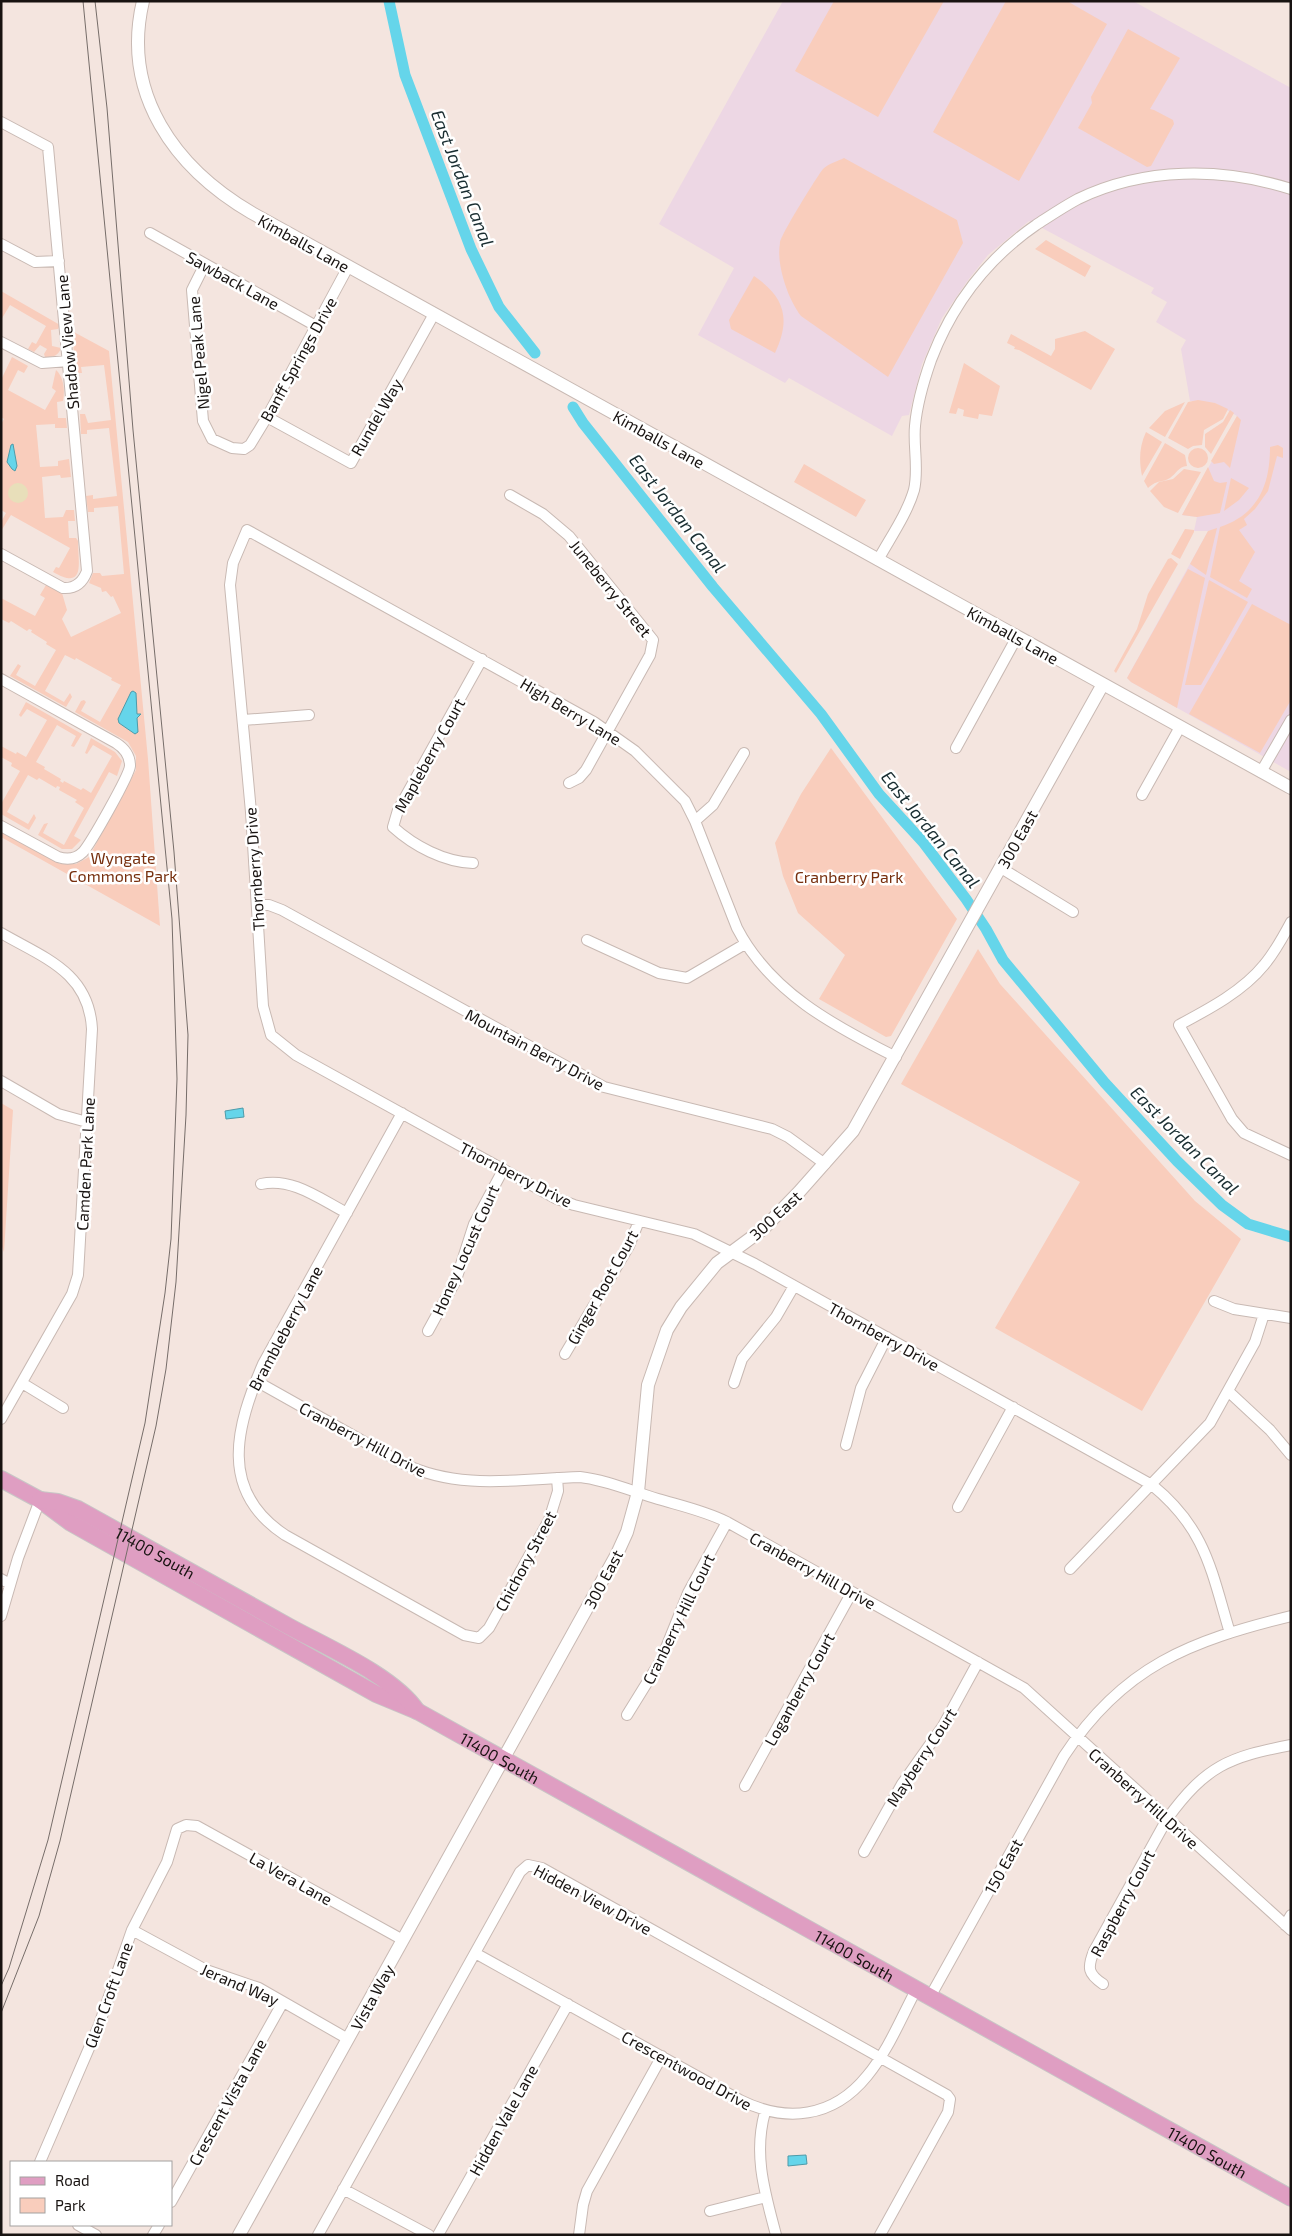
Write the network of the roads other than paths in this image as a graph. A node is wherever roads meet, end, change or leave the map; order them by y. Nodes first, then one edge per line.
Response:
1 (143, 1) edge
2 (1, 122) edge
3 (1291, 189) edge
4 (150, 234) dead end
5 (1, 244) edge
6 (59, 261) junction
7 (205, 264) junction
8 (348, 267) junction
9 (434, 314) junction
10 (316, 326) junction
11 (1, 342) edge
12 (69, 361) junction
13 (267, 417) junction
14 (244, 449) joint
15 (510, 495) dead end
16 (247, 530) joint
17 (1, 554) edge
18 (878, 560) junction
19 (1017, 637) junction
20 (482, 659) junction
21 (1, 679) edge
22 (1102, 684) junction
23 (309, 714) dead end
24 (243, 720) junction
25 (1291, 720) edge
26 (1180, 728) junction
27 (608, 730) junction
28 (956, 748) dead end
29 (744, 753) dead end
30 (1261, 772) junction
31 (569, 783) dead end
32 (1291, 788) edge
33 (1142, 795) dead end
34 (696, 821) junction
35 (1, 826) edge
36 (473, 863) dead end
37 (1001, 868) junction
38 (257, 904) junction
39 (1073, 912) dead end
40 (1291, 922) edge
41 (1, 933) edge
42 (586, 940) dead end
43 (745, 944) junction
44 (896, 1057) junction
45 (1, 1081) edge
46 (402, 1113) junction
47 (87, 1122) junction
48 (1291, 1155) edge
49 (825, 1164) junction
50 (503, 1170) junction
51 (261, 1184) dead end
52 (347, 1214) junction
53 (639, 1221) junction
54 (732, 1252) junction
55 (794, 1286) junction
56 (1214, 1301) dead end
57 (1264, 1314) junction
58 (1291, 1318) edge
59 (428, 1331) dead end
60 (887, 1337) junction
61 (565, 1354) dead end
62 (256, 1381) junction
63 (22, 1383) junction
64 (734, 1383) dead end
65 (1228, 1392) junction
66 (1013, 1407) junction
67 (63, 1408) dead end
68 (1, 1420) edge
69 (846, 1445) dead end
70 (1291, 1455) edge
71 (1, 1478) edge
72 (557, 1478) junction
73 (1152, 1485) junction
74 (638, 1492) junction
75 (40, 1500) junction
76 (958, 1507) dead end
77 (727, 1522) junction
78 (1070, 1569) dead end
79 (6, 1581) edge
80 (852, 1592) junction
81 (1, 1616) edge
82 (1291, 1616) edge
83 (1230, 1633) junction
84 (479, 1638) joint
85 (978, 1662) junction
86 (627, 1715) dead end
87 (1077, 1737) junction
88 (1291, 1745) edge
89 (504, 1760) junction
90 (745, 1786) dead end
91 (1167, 1819) junction
92 (176, 1829) joint
93 (864, 1852) dead end
94 (1291, 1914) edge
95 (1288, 1928) edge
96 (132, 1930) junction
97 (403, 1940) junction
98 (475, 1953) junction
99 (1103, 1984) dead end
100 (923, 1993) junction
101 (283, 2002) junction
102 (568, 2004) junction
103 (348, 2039) junction
104 (662, 2056) junction
105 (880, 2056) junction
106 (765, 2112) junction
107 (40, 2161) edge
108 (343, 2189) junction
109 (766, 2197) junction
110 (1291, 2198) edge
111 (172, 2200) edge
112 (710, 2211) dead end
113 (80, 2226) edge
114 (96, 2235) edge
115 (239, 2235) edge
116 (318, 2235) edge
117 (429, 2235) edge
118 (438, 2235) edge
119 (579, 2235) edge
120 (776, 2235) edge
121 (880, 2235) edge

1 - 8 street, Kimballs Lane
2 - 6 street, Shadow View Lane
3 - 18 street
4 - 7 street, Sawback Lane
5 - 6 street
6 - 12 street, Shadow View Lane
7 - 10 street, Sawback Lane
7 - 14 street, Nigel Peak Lane
8 - 9 street, Kimballs Lane
8 - 10 street, Banff Springs Drive
9 - 13 street, Rundel Way
9 - 18 street, Kimballs Lane
10 - 13 street, Banff Springs Drive
11 - 12 street
12 - 17 street, Shadow View Lane
13 - 14 street, Banff Springs Drive
15 - 27 street, Juneberry Street
16 - 20 street, High Berry Lane
16 - 24 street, Thornberry Drive
18 - 19 street, Kimballs Lane
19 - 22 street, Kimballs Lane
19 - 28 street
20 - 27 street, High Berry Lane
20 - 36 street, Mapleberry Court
21 - 35 street
22 - 26 street, Kimballs Lane
22 - 37 street, 300 East
23 - 24 street
24 - 38 street, Thornberry Drive
25 - 30 street
26 - 30 street, Kimballs Lane
26 - 33 street
27 - 31 street, Juneberry Street
27 - 34 street, High Berry Lane
29 - 34 street
30 - 32 street, Kimballs Lane
34 - 43 street, High Berry Lane
37 - 39 street
37 - 44 street, 300 East
38 - 46 street, Thornberry Drive
38 - 49 street, Mountain Berry Drive
40 - 48 street
41 - 47 street, Camden Park Lane
42 - 43 street
43 - 44 street, High Berry Lane
44 - 49 street, 300 East
45 - 47 street
46 - 50 street, Thornberry Drive
46 - 52 street, Brambleberry Lane
47 - 63 street, Camden Park Lane
49 - 54 street, 300 East
50 - 53 street, Thornberry Drive
50 - 59 street, Honey Locust Court
51 - 52 street
52 - 62 street, Brambleberry Lane
53 - 54 street, Thornberry Drive
53 - 61 street, Ginger Root Court
54 - 55 street, Thornberry Drive
54 - 74 street, 300 East
55 - 60 street, Thornberry Drive
55 - 64 street
56 - 57 street
57 - 58 street
57 - 65 street
60 - 66 street, Thornberry Drive
60 - 69 street
62 - 72 street, Cranberry Hill Drive
62 - 84 street, Brambleberry Lane
63 - 67 street
63 - 68 street, Camden Park Lane
65 - 70 street
65 - 73 street
66 - 73 street, Thornberry Drive
66 - 76 street
71 - 75 main road, 11400 South
72 - 74 street, Cranberry Hill Drive
72 - 84 street, Chichory Street
73 - 78 street
73 - 83 street, Thornberry Drive
74 - 77 street, Cranberry Hill Drive
74 - 89 street, 300 East
75 - 79 street
75 - 89 main road, 11400 South
77 - 80 street, Cranberry Hill Drive
77 - 86 street, Cranberry Hill Court
79 - 81 street
80 - 85 street, Cranberry Hill Drive
80 - 90 street, Loganberry Court
82 - 83 street, 150 East
83 - 87 street, 150 East
85 - 87 street, Cranberry Hill Drive
85 - 93 street, Mayberry Court
87 - 91 street, Cranberry Hill Drive
87 - 100 street, 150 East
88 - 91 street
89 - 97 street, Vista Way
89 - 100 main road, 11400 South
91 - 95 street, Cranberry Hill Drive
91 - 99 street, Raspberry Court
92 - 96 street, Glen Croft Lane
92 - 97 street, La Vera Lane
94 - 95 street
96 - 101 street, Jerand Way
96 - 107 street, Glen Croft Lane
97 - 103 street, Vista Way
98 - 102 street, Crescentwood Drive
98 - 105 street, Hidden View Drive
98 - 108 street, Hidden View Drive
100 - 105 street, Crescentwood Drive
100 - 110 main road, 11400 South
101 - 103 street, Jerand Way
101 - 111 street, Crescent Vista Lane
102 - 104 street, Crescentwood Drive
102 - 118 street, Hidden Vale Lane
103 - 115 street, Vista Way
104 - 106 street, Crescentwood Drive
104 - 119 street
105 - 106 street, Crescentwood Drive
105 - 121 street, Hidden View Drive
106 - 109 street
108 - 116 street, Hidden View Drive
108 - 117 street
109 - 112 street
109 - 120 street
113 - 114 street

